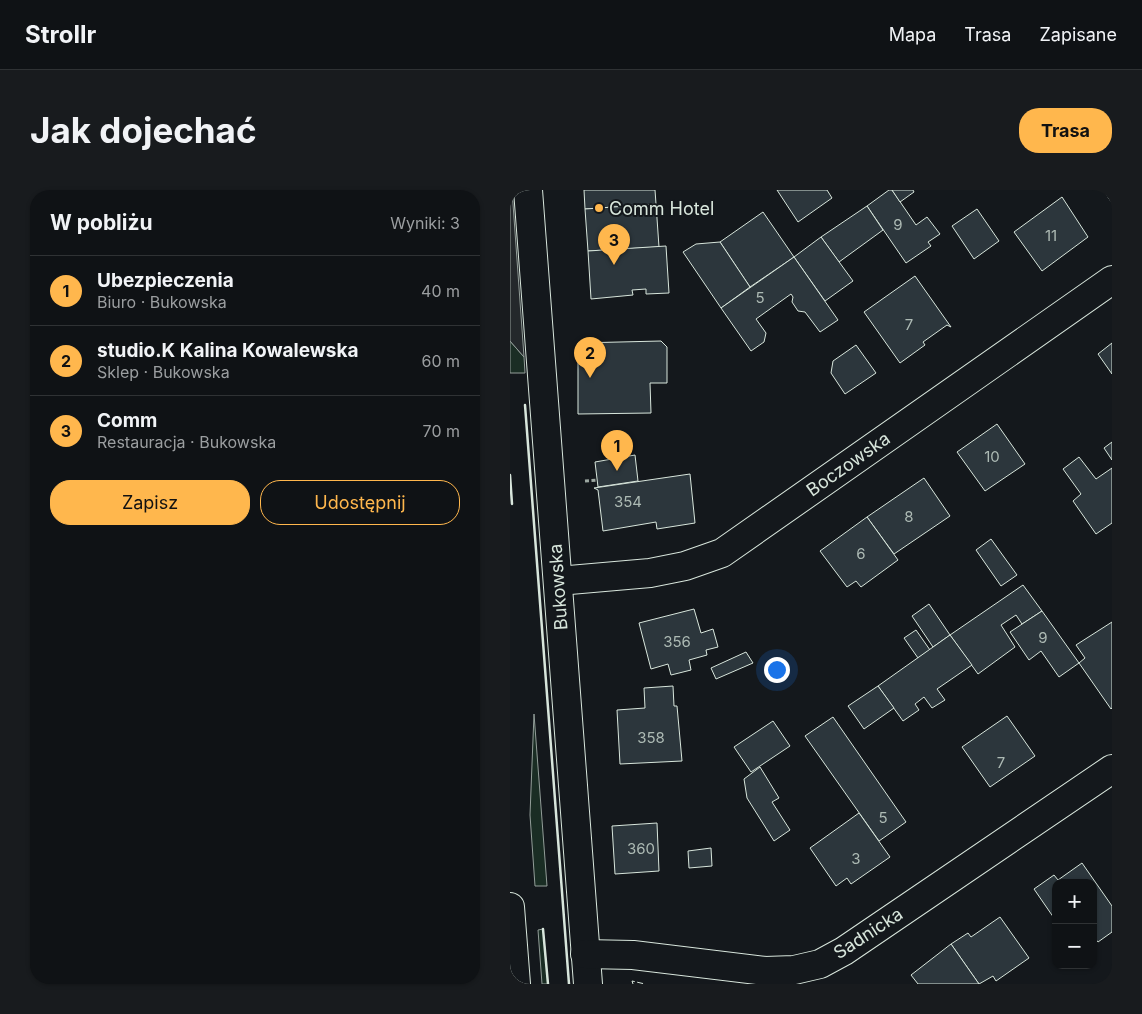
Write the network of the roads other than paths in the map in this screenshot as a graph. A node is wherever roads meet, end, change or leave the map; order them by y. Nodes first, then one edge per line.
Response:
1 (528, 190) edge
2 (1112, 280) edge
3 (558, 581) junction
4 (1112, 769) edge
5 (510, 908) edge
6 (585, 954) junction
7 (516, 984) edge
8 (588, 984) edge

1 - 3 street, Bukowska
2 - 3 street, Boczowska
3 - 6 street, Bukowska
4 - 6 street, Sadnicka
5 - 7 street
6 - 8 street, Bukowska

